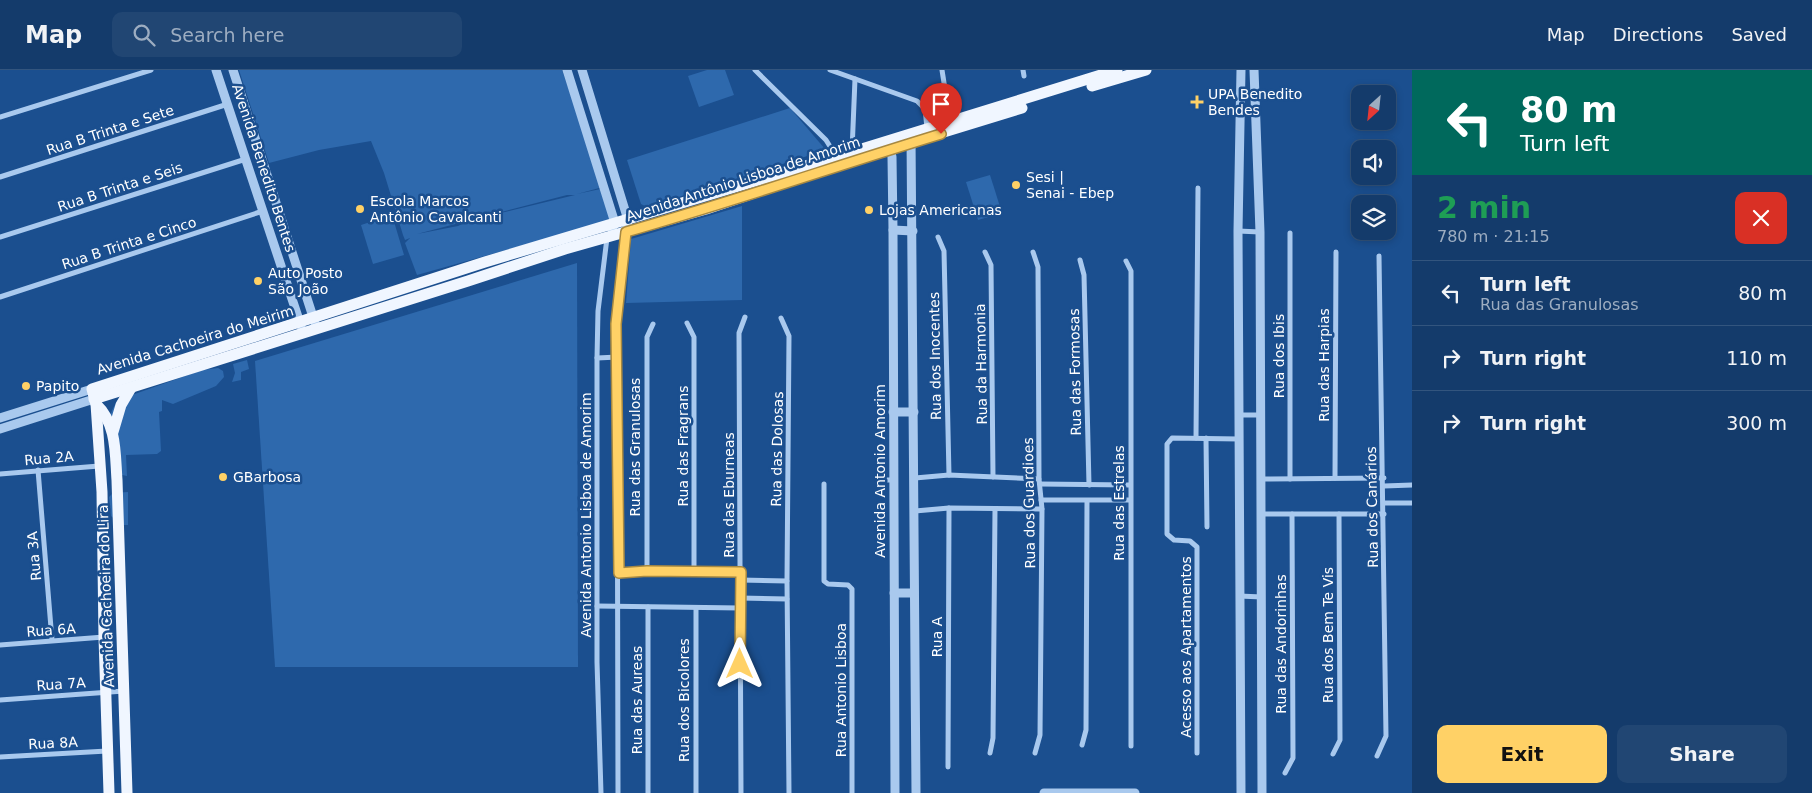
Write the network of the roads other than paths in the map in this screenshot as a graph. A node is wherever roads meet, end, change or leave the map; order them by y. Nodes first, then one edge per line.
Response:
1 (151, 70) edge
2 (216, 70) edge
3 (233, 70) edge
4 (567, 70) edge
5 (582, 70) edge
6 (755, 70) edge
7 (830, 70) edge
8 (942, 70) edge
9 (1117, 70) edge
10 (1146, 70) edge
11 (1241, 70) edge
12 (1254, 70) edge
13 (855, 79) junction
14 (228, 104) junction
15 (0, 117) edge
16 (950, 122) junction
17 (250, 125) junction
18 (927, 129) junction
19 (236, 130) junction
20 (912, 138) junction
21 (889, 145) junction
22 (852, 152) junction
23 (836, 157) junction
24 (247, 159) junction
25 (0, 177) edge
26 (1198, 188) dead end
27 (264, 211) junction
28 (628, 220) junction
29 (615, 223) junction
30 (893, 230) junction
31 (1238, 231) junction
32 (626, 232) junction
33 (913, 232) junction
34 (1260, 232) junction
35 (1290, 233) dead end
36 (0, 237) edge
37 (938, 237) dead end
38 (607, 238) junction
39 (985, 252) dead end
40 (1033, 252) dead end
41 (1336, 252) dead end
42 (1379, 256) dead end
43 (1080, 260) dead end
44 (1126, 261) dead end
45 (0, 297) edge
46 (744, 317) dead end
47 (780, 318) dead end
48 (315, 324) junction
49 (653, 324) dead end
50 (687, 324) dead end
51 (301, 328) junction
52 (618, 357) junction
53 (597, 358) junction
54 (131, 388) junction
55 (94, 397) junction
56 (893, 412) junction
57 (914, 412) junction
58 (1240, 415) junction
59 (1262, 415) junction
60 (0, 418) edge
61 (97, 428) junction
62 (0, 429) edge
63 (112, 430) junction
64 (1196, 438) junction
65 (1206, 438) junction
66 (1239, 439) junction
67 (100, 466) junction
68 (38, 470) junction
69 (0, 474) edge
70 (949, 475) junction
71 (993, 477) junction
72 (915, 478) junction
73 (1335, 478) junction
74 (1384, 478) junction
75 (1261, 479) junction
76 (1290, 479) junction
77 (1040, 482) junction
78 (824, 484) dead end
79 (1089, 485) junction
80 (1130, 485) junction
81 (1384, 486) junction
82 (1412, 486) edge
83 (1041, 500) junction
84 (1130, 500) junction
85 (1087, 501) junction
86 (1384, 503) junction
87 (1412, 503) edge
88 (949, 508) junction
89 (1042, 508) junction
90 (995, 509) junction
91 (916, 511) junction
92 (1261, 514) junction
93 (1292, 514) junction
94 (1339, 514) junction
95 (1384, 514) junction
96 (1207, 527) dead end
97 (647, 571) junction
98 (694, 571) junction
99 (741, 572) junction
100 (619, 573) junction
101 (740, 580) junction
102 (786, 581) junction
103 (894, 593) junction
104 (914, 593) junction
105 (1239, 596) junction
106 (1262, 596) junction
107 (740, 598) junction
108 (787, 599) junction
109 (597, 606) junction
110 (619, 606) junction
111 (648, 607) junction
112 (696, 608) junction
113 (740, 608) junction
114 (104, 637) junction
115 (52, 640) junction
116 (0, 645) edge
117 (125, 691) junction
118 (106, 692) junction
119 (0, 700) edge
120 (1082, 745) dead end
121 (1130, 746) dead end
122 (108, 751) junction
123 (1035, 753) dead end
124 (1197, 753) dead end
125 (990, 754) dead end
126 (1333, 754) dead end
127 (1377, 756) dead end
128 (0, 757) edge
129 (948, 767) dead end
130 (1285, 773) dead end
131 (109, 793) edge
132 (127, 793) edge
133 (601, 793) edge
134 (618, 793) edge
135 (648, 793) edge
136 (696, 793) edge
137 (741, 793) edge
138 (789, 793) edge
139 (852, 793) edge
140 (895, 793) edge
141 (916, 793) edge
142 (1044, 793) edge
143 (1135, 793) edge
144 (1241, 793) edge
145 (1262, 793) edge

1 - 15 street
2 - 14 street, Avenida Benedito Bentes
3 - 17 street, Avenida Benedito Bentes
4 - 29 street
5 - 28 street
6 - 23 street
7 - 13 street
8 - 16 street
9 - 16 main road, Avenida Antônio Lisboa de Amorim
10 - 20 main road, Avenida Antônio Lisboa de Amorim
11 - 31 street
12 - 34 street
13 - 18 street
13 - 22 street
14 - 19 street, Avenida Benedito Bentes
14 - 25 street, Rua B Trinta e Sete
16 - 18 main road, Avenida Antônio Lisboa de Amorim
17 - 19 street
17 - 48 street, Avenida Benedito Bentes
18 - 20 main road, Avenida Antônio Lisboa de Amorim
19 - 24 street, Avenida Benedito Bentes
20 - 21 main road, Avenida Antônio Lisboa de Amorim
20 - 33 street
21 - 22 main road, Avenida Antônio Lisboa de Amorim
21 - 30 street, Avenida Antonio Amorim
21 - 32 main road, Avenida Antônio Lisboa de Amorim
22 - 23 main road, Avenida Antônio Lisboa de Amorim
23 - 28 main road, Avenida Antônio Lisboa de Amorim
24 - 27 street, Avenida Benedito Bentes
24 - 36 street, Rua B Trinta e Seis
26 - 64 street
27 - 45 street, Rua B Trinta e Cinco
27 - 51 street, Avenida Benedito Bentes
28 - 29 main road, Avenida Cachoeira do Meirim
28 - 32 street
29 - 38 street
29 - 48 main road, Avenida Cachoeira do Meirim
30 - 33 street
30 - 56 street, Avenida Antonio Amorim
31 - 34 street
31 - 58 street
32 - 38 main road, Avenida Antônio Lisboa de Amorim
32 - 52 street
33 - 57 street
34 - 59 street
35 - 76 street, Rua dos Ibis
37 - 70 street, Rua dos Inocentes
38 - 48 main road, Avenida Cachoeira do Meirim
38 - 53 street, Avenida Antonio Lisboa de Amorim
39 - 71 street, Rua da Harmonia
40 - 77 street, Rua dos Guardioes
41 - 73 street, Rua das Harpias
42 - 74 street, Rua dos Canários
43 - 79 street, Rua das Formosas
44 - 80 street, Rua das Estrelas
46 - 99 street, Rua das Eburneas
47 - 102 street, Rua das Dolosas
48 - 51 main road, Avenida Cachoeira do Meirim
49 - 97 street, Rua das Granulosas
50 - 98 street, Rua das Fragrans
51 - 54 main road, Avenida Cachoeira do Meirim
51 - 55 main road, Avenida Cachoeira do Meirim
52 - 53 street
52 - 100 street
53 - 109 street, Avenida Antonio Lisboa de Amorim
54 - 55 main road, Avenida Cachoeira do Meirim
54 - 63 main road
55 - 60 street, Avenida Cachoeira do Meirim
55 - 61 main road, Avenida Cachoeira do Lira
55 - 62 street, Avenida Cachoeira do Meirim
55 - 63 main road, Avenida Cachoeira do Lira
56 - 57 street
56 - 103 street, Avenida Antonio Amorim
57 - 72 street
58 - 59 street
58 - 66 street
59 - 75 street
61 - 63 main road
61 - 67 main road, Avenida Cachoeira do Lira
63 - 117 main road, Avenida Cachoeira do Lira
64 - 65 street
64 - 124 street, Acesso aos Apartamentos
65 - 66 street
65 - 96 street
66 - 105 street
67 - 68 street, Rua 2A
67 - 114 main road, Avenida Cachoeira do Lira
68 - 69 street, Rua 2A
68 - 115 street, Rua 3A
70 - 71 street
70 - 72 street
71 - 77 street
72 - 91 street
73 - 74 street
73 - 76 street
74 - 81 street, Rua dos Canários
75 - 76 street
75 - 92 street
77 - 79 street
77 - 83 street, Rua dos Guardioes
78 - 139 street, Rua Antonio Lisboa
79 - 80 street
80 - 84 street, Rua das Estrelas
81 - 82 street
81 - 86 street, Rua dos Canários
83 - 85 street
83 - 89 street, Rua dos Guardioes
84 - 85 street
84 - 121 street, Rua das Estrelas
85 - 120 street
86 - 87 street
86 - 95 street, Rua dos Canários
88 - 90 street
88 - 91 street
88 - 129 street, Rua A
89 - 90 street
89 - 123 street, Rua dos Guardioes
90 - 125 street
91 - 104 street
92 - 93 street
92 - 106 street
93 - 94 street
93 - 130 street, Rua das Andorinhas
94 - 95 street
94 - 126 street, Rua dos Bem Te Vis
95 - 127 street, Rua dos Canários
97 - 98 street
97 - 100 street
98 - 99 street
99 - 101 street, Rua das Eburneas
100 - 110 street
101 - 102 street
101 - 107 street, Rua das Eburneas
102 - 108 street, Rua das Dolosas
103 - 104 street
103 - 140 street, Avenida Antonio Amorim
104 - 141 street
105 - 106 street
105 - 144 street
106 - 145 street
107 - 108 street
107 - 113 street, Rua das Eburneas
108 - 138 street, Rua das Dolosas
109 - 110 street
109 - 133 street, Avenida Antonio Lisboa de Amorim
110 - 111 street
110 - 134 street
111 - 112 street
111 - 135 street, Rua das Aureas
112 - 113 street
112 - 136 street, Rua dos Bicolores
113 - 137 street, Rua das Eburneas
114 - 115 street, Rua 6A
114 - 118 main road, Avenida Cachoeira do Lira
115 - 116 street, Rua 6A
117 - 118 street, Rua 7A
117 - 132 main road, Avenida Cachoeira do Lira
118 - 119 street, Rua 7A
118 - 122 main road, Avenida Cachoeira do Lira
122 - 128 street, Rua 8A
122 - 131 main road, Avenida Cachoeira do Lira
142 - 143 street

